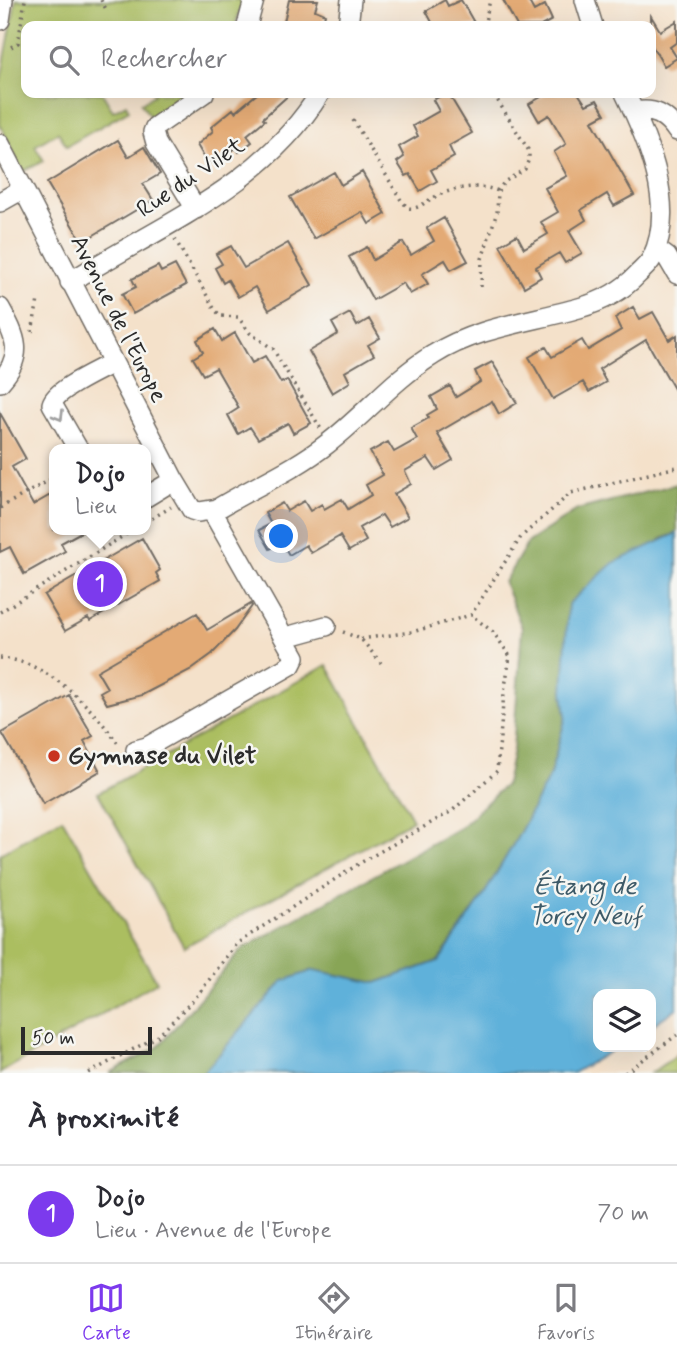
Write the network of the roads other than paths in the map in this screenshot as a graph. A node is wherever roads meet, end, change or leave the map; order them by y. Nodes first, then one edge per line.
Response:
1 (4, 0) edge
2 (254, 0) edge
3 (351, 0) edge
4 (585, 0) edge
5 (0, 20) edge
6 (248, 21) edge
7 (349, 21) edge
8 (591, 21) edge
9 (197, 98) edge
10 (317, 98) edge
11 (628, 98) edge
12 (635, 112) junction
13 (677, 131) edge
14 (0, 144) edge
15 (23, 189) junction
16 (0, 202) edge
17 (671, 203) edge
18 (196, 209) junction
19 (656, 249) junction
20 (677, 275) edge
21 (70, 282) junction
22 (0, 308) edge
23 (112, 363) junction
24 (0, 382) edge
25 (75, 444) edge
26 (174, 480) junction
27 (151, 493) edge
28 (205, 511) junction
29 (326, 626) road end
30 (285, 637) junction
31 (136, 750) road end

1 - 5 street
2 - 6 street
3 - 7 street
4 - 8 street
9 - 18 street
10 - 18 street, Rue du Vilet
11 - 12 street
12 - 13 street
12 - 17 street
14 - 15 street, Avenue de l'Europe
15 - 16 street
15 - 21 street, Avenue de l'Europe
17 - 19 street
18 - 21 street, Rue du Vilet
19 - 20 street
19 - 28 street
21 - 23 street, Avenue de l'Europe
22 - 24 street
23 -> 25 street
23 - 26 street, Avenue de l'Europe
26 - 27 street
26 - 28 street, Avenue de l'Europe
28 - 30 street, Avenue de l'Europe
29 - 30 street
30 - 31 street

